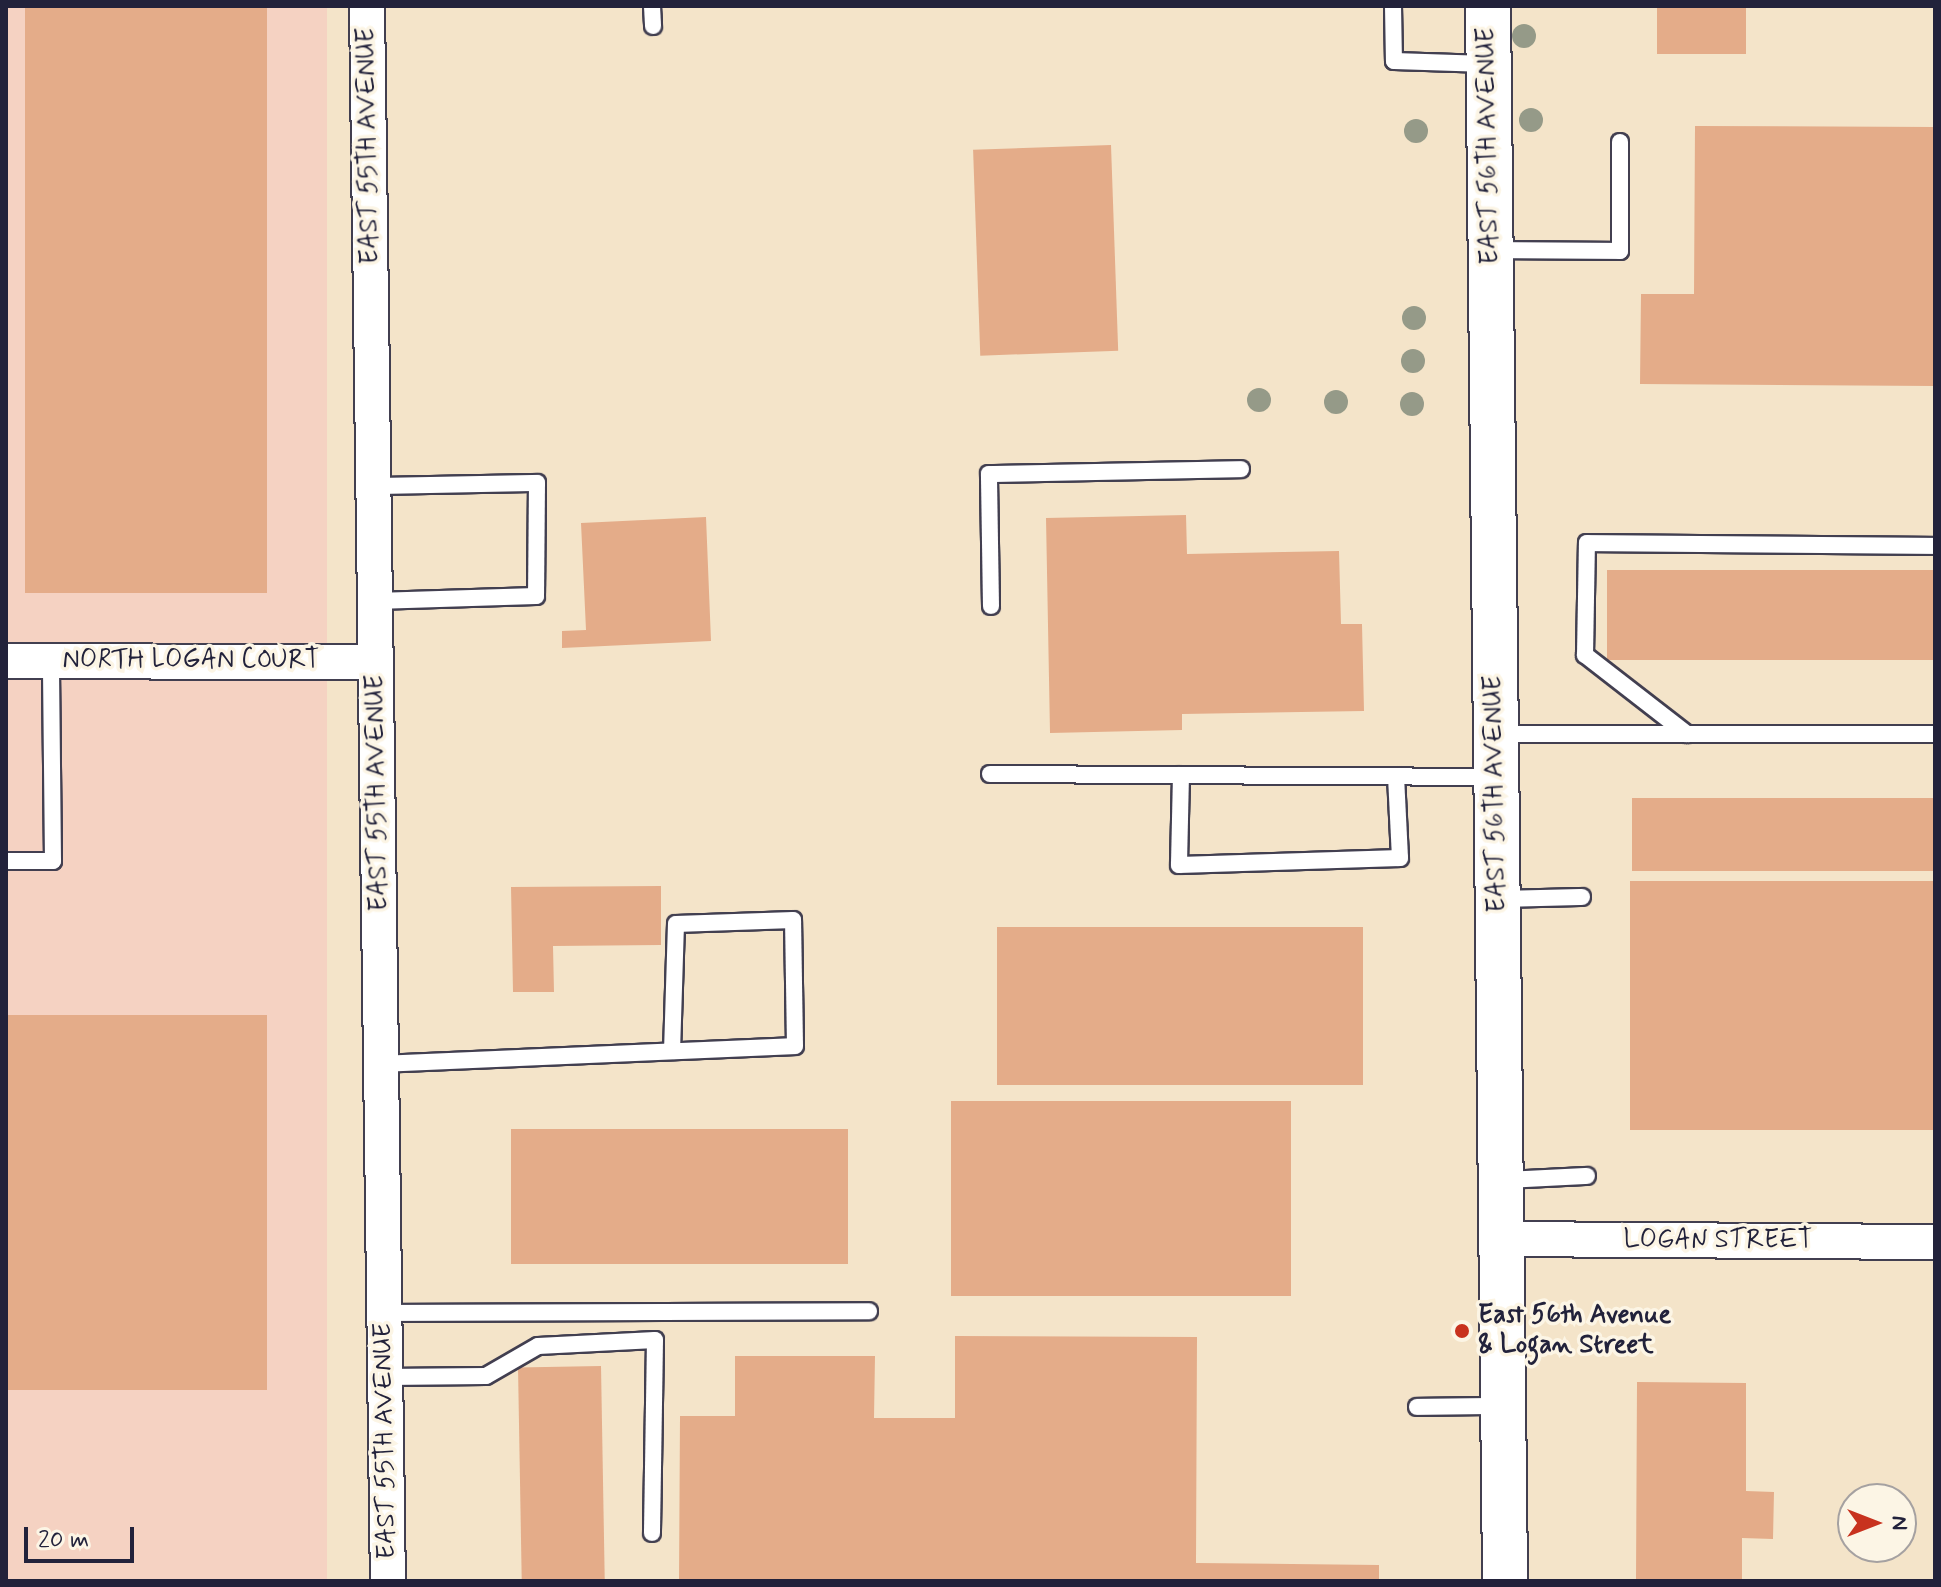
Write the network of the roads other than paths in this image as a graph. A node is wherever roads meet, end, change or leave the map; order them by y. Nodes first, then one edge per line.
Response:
1 (367, 6) edge
2 (652, 6) edge
3 (1393, 6) edge
4 (1488, 6) edge
5 (653, 26) dead end
6 (1488, 64) junction
7 (1620, 142) dead end
8 (1490, 250) junction
9 (1241, 469) dead end
10 (374, 486) junction
11 (1935, 546) edge
12 (375, 601) junction
13 (991, 606) dead end
14 (6, 661) edge
15 (51, 661) junction
16 (376, 662) junction
17 (1496, 734) junction
18 (1687, 734) junction
19 (1935, 734) edge
20 (990, 774) dead end
21 (1181, 775) junction
22 (1396, 776) junction
23 (1496, 777) junction
24 (6, 861) edge
25 (1582, 897) dead end
26 (1497, 899) junction
27 (672, 1051) junction
28 (382, 1064) junction
29 (1587, 1176) dead end
30 (1500, 1180) junction
31 (1501, 1239) junction
32 (1935, 1242) edge
33 (869, 1311) dead end
34 (385, 1313) junction
35 (385, 1377) junction
36 (1504, 1406) junction
37 (1417, 1407) dead end
38 (652, 1533) dead end
39 (388, 1581) edge
40 (1505, 1581) edge

1 - 10 street, EAST 55TH AVENUE
2 - 5 lane
3 - 6 lane
4 - 6 street, EAST 56TH AVENUE
6 - 8 street, EAST 56TH AVENUE
7 - 8 lane
8 - 17 street, EAST 56TH AVENUE
9 - 13 lane
10 - 12 street, EAST 55TH AVENUE
10 - 12 lane
11 - 18 lane
12 - 16 street, EAST 55TH AVENUE
14 - 15 street, NORTH LOGAN COURT
15 - 16 street, NORTH LOGAN COURT
15 - 24 lane
16 - 28 street, EAST 55TH AVENUE
17 - 18 lane
17 - 23 street, EAST 56TH AVENUE
18 - 19 lane
20 - 21 lane
21 - 22 lane
21 - 22 lane
22 - 23 lane
23 - 26 street, EAST 56TH AVENUE
25 - 26 lane
26 - 30 street, EAST 56TH AVENUE
27 - 27 lane
27 - 28 lane
28 - 34 street, EAST 55TH AVENUE
29 - 30 lane
30 - 31 street, EAST 56TH AVENUE
31 - 32 street, LOGAN STREET
31 - 36 street, EAST 56TH AVENUE
33 - 34 lane
34 - 35 street, EAST 55TH AVENUE
35 - 38 lane
35 - 39 street, EAST 55TH AVENUE
36 - 37 lane
36 - 40 street, EAST 56TH AVENUE

